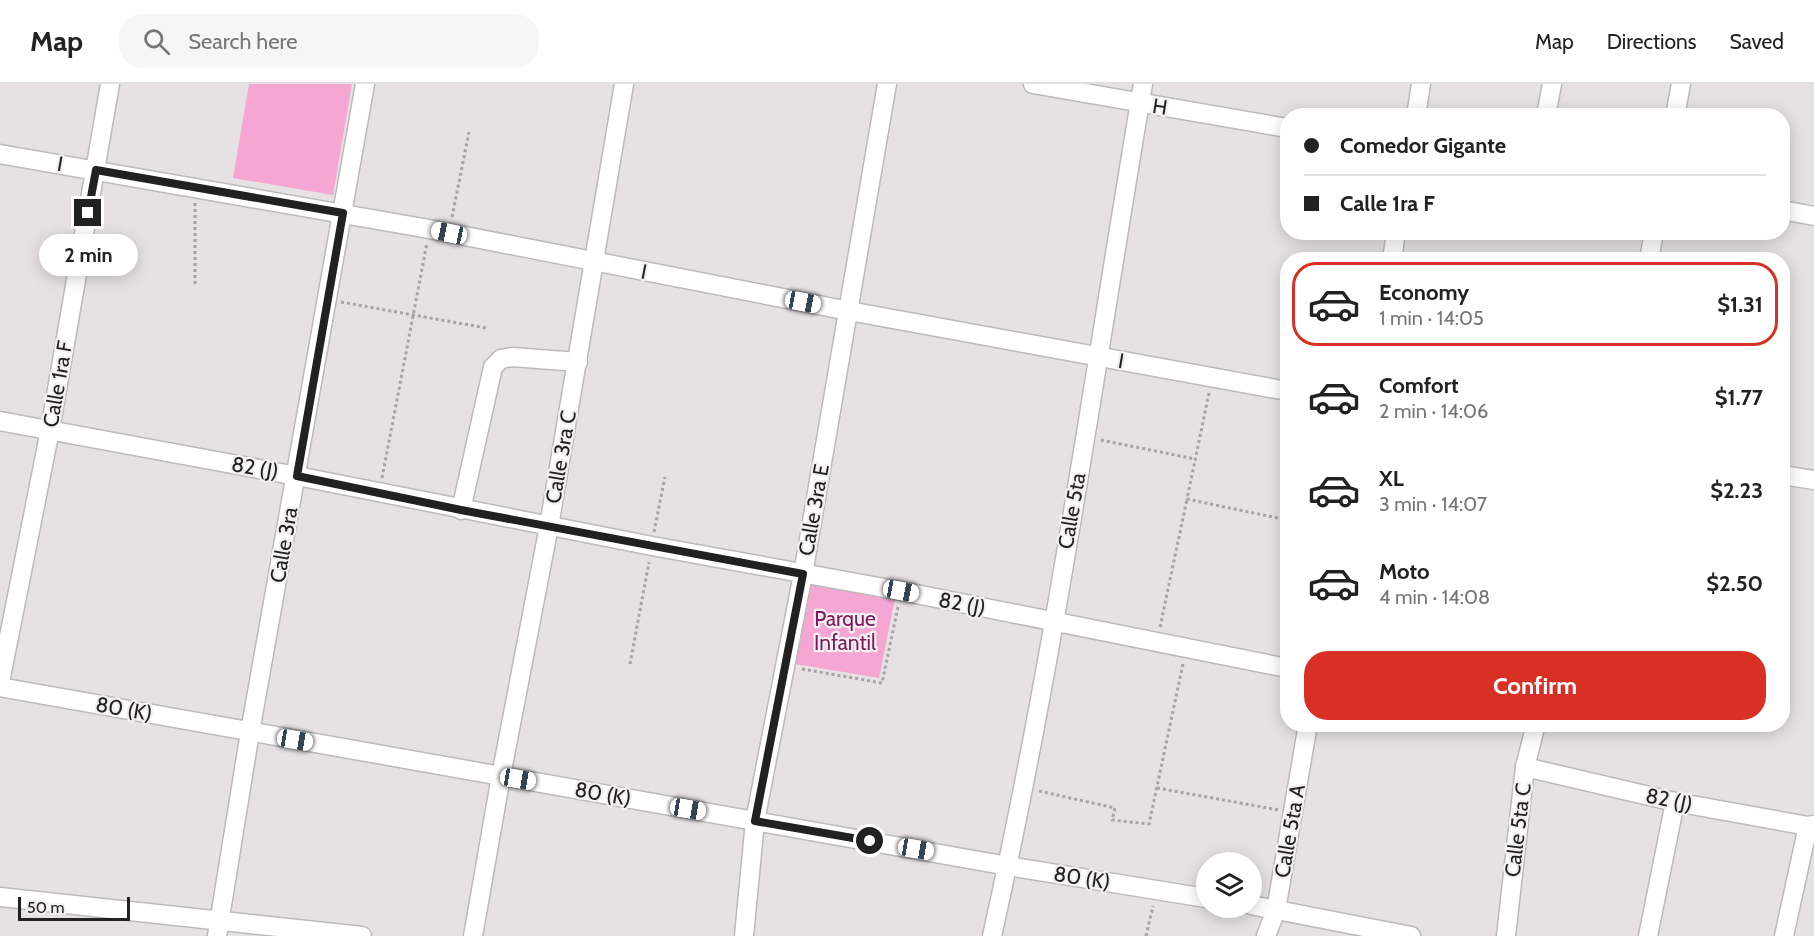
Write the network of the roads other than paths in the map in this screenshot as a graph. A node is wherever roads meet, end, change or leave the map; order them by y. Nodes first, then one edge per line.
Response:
1 (110, 84) edge
2 (365, 84) edge
3 (624, 84) edge
4 (887, 84) edge
5 (1033, 84) edge
6 (1143, 84) edge
7 (1421, 84) edge
8 (1552, 84) edge
9 (1681, 84) edge
10 (1140, 104) junction
11 (1417, 108) edge
12 (1548, 108) edge
13 (1676, 108) edge
14 (1280, 127) edge
15 (0, 153) edge
16 (96, 170) junction
17 (1790, 212) edge
18 (343, 213) junction
19 (1814, 216) edge
20 (595, 262) junction
21 (849, 311) junction
22 (1098, 356) junction
23 (578, 362) junction
24 (1280, 390) edge
25 (0, 421) edge
26 (50, 430) junction
27 (297, 476) junction
28 (1790, 476) edge
29 (1814, 480) edge
30 (461, 510) junction
31 (549, 526) junction
32 (803, 574) junction
33 (1054, 622) junction
34 (1280, 667) edge
35 (0, 682) edge
36 (0, 687) edge
37 (250, 732) junction
38 (1307, 732) edge
39 (1534, 732) edge
40 (1525, 767) junction
41 (501, 776) junction
42 (1675, 802) junction
43 (755, 821) junction
44 (1811, 826) edge
45 (1008, 866) junction
46 (1196, 896) edge
47 (0, 897) edge
48 (1262, 907) edge
49 (1276, 910) junction
50 (218, 928) edge
51 (1387, 934) edge
52 (362, 936) edge
53 (472, 936) edge
54 (744, 936) edge
55 (992, 936) edge
56 (1266, 936) edge
57 (1411, 936) edge
58 (1506, 936) edge
59 (1648, 936) edge
60 (1784, 936) edge

1 - 16 street, Calle 1ra F
2 - 18 street, Calle 3ra
3 - 20 street, Calle 3ra C
4 - 21 street, Calle 3ra E
5 - 10 street, H
6 - 10 street, Calle 5ta
7 - 11 street
8 - 12 street
9 - 13 street
10 - 14 street, H
10 - 22 street, Calle 5ta
15 - 16 street, I
16 - 18 street, I
16 - 26 street, Calle 1ra F
17 - 19 street
18 - 20 street, I
18 - 27 street, Calle 3ra
20 - 21 street, I
20 - 23 street, Calle 3ra C
21 - 22 street, I
21 - 32 street, Calle 3ra E
22 - 24 street, I
22 - 33 street, Calle 5ta
23 - 30 street
23 - 31 street, Calle 3ra C
25 - 26 street, 82 (J)
26 - 27 street, 82 (J)
26 - 35 street, Calle 1ra F
27 - 30 street, 82 (J)
27 - 37 street, Calle 3ra
28 - 29 street
30 - 31 street, 82 (J)
31 - 32 street, 82 (J)
31 - 41 street, Calle 3ra C
32 - 33 street, 82 (J)
32 - 43 street, Calle 3ra E
33 - 34 street, 82 (J)
33 - 45 street, Calle 5ta
36 - 37 street, 80 (K)
37 - 41 street, 80 (K)
37 - 50 street, Calle 3ra
38 - 49 street, Calle 5ta A
39 - 40 street, Calle 5ta C
40 - 42 street, 82 (J)
40 - 58 street, Calle 5ta C
41 - 43 street, 80 (K)
41 - 53 street, Calle 3ra C
42 - 44 street, 82 (J)
42 - 59 street
43 - 45 street, 80 (K)
43 - 54 street, Calle 3ra E
44 - 60 street
45 - 46 street, 80 (K)
45 - 55 street, Calle 5ta
47 - 50 street
48 - 49 street
49 - 51 street
49 - 56 street, Calle 5ta A
50 - 52 street
51 - 57 street

